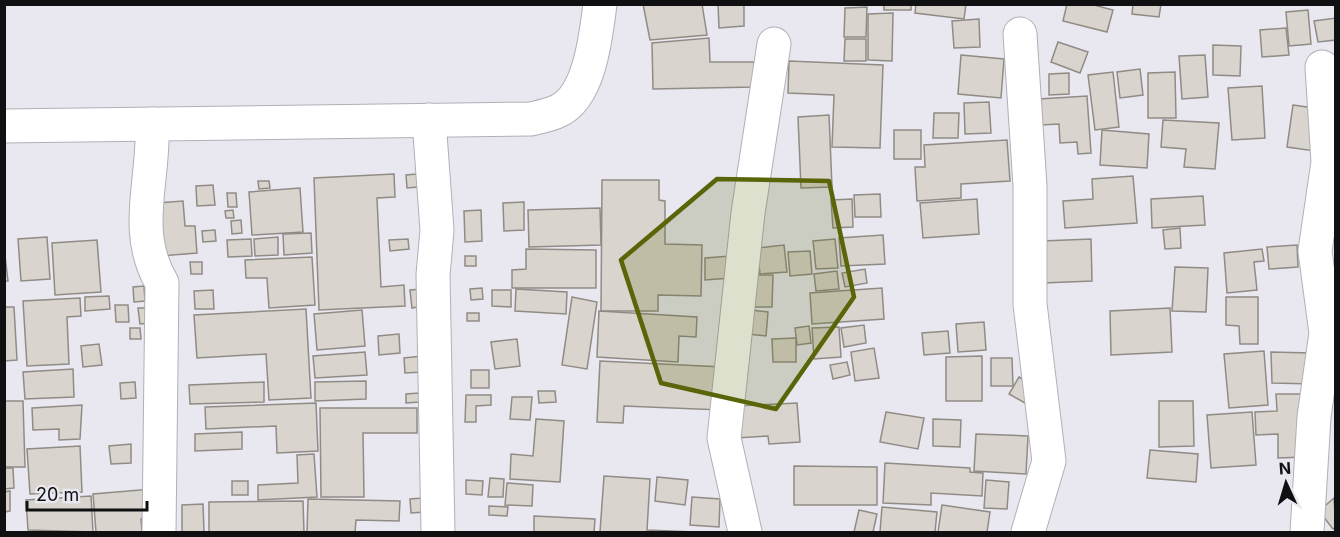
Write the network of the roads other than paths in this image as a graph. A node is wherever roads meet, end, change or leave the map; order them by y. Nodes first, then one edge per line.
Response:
1 (600, 4) edge
2 (1020, 34) dead end
3 (774, 44) dead end
4 (1322, 67) dead end
5 (429, 120) junction
6 (152, 124) junction
7 (4, 126) edge
8 (159, 532) edge
9 (438, 532) edge
10 (745, 532) edge
11 (1028, 532) edge
12 (1307, 532) edge

1 - 5 street
2 - 11 street
3 - 10 street
4 - 12 street
5 - 6 street
5 - 9 street
6 - 7 street
6 - 8 street

